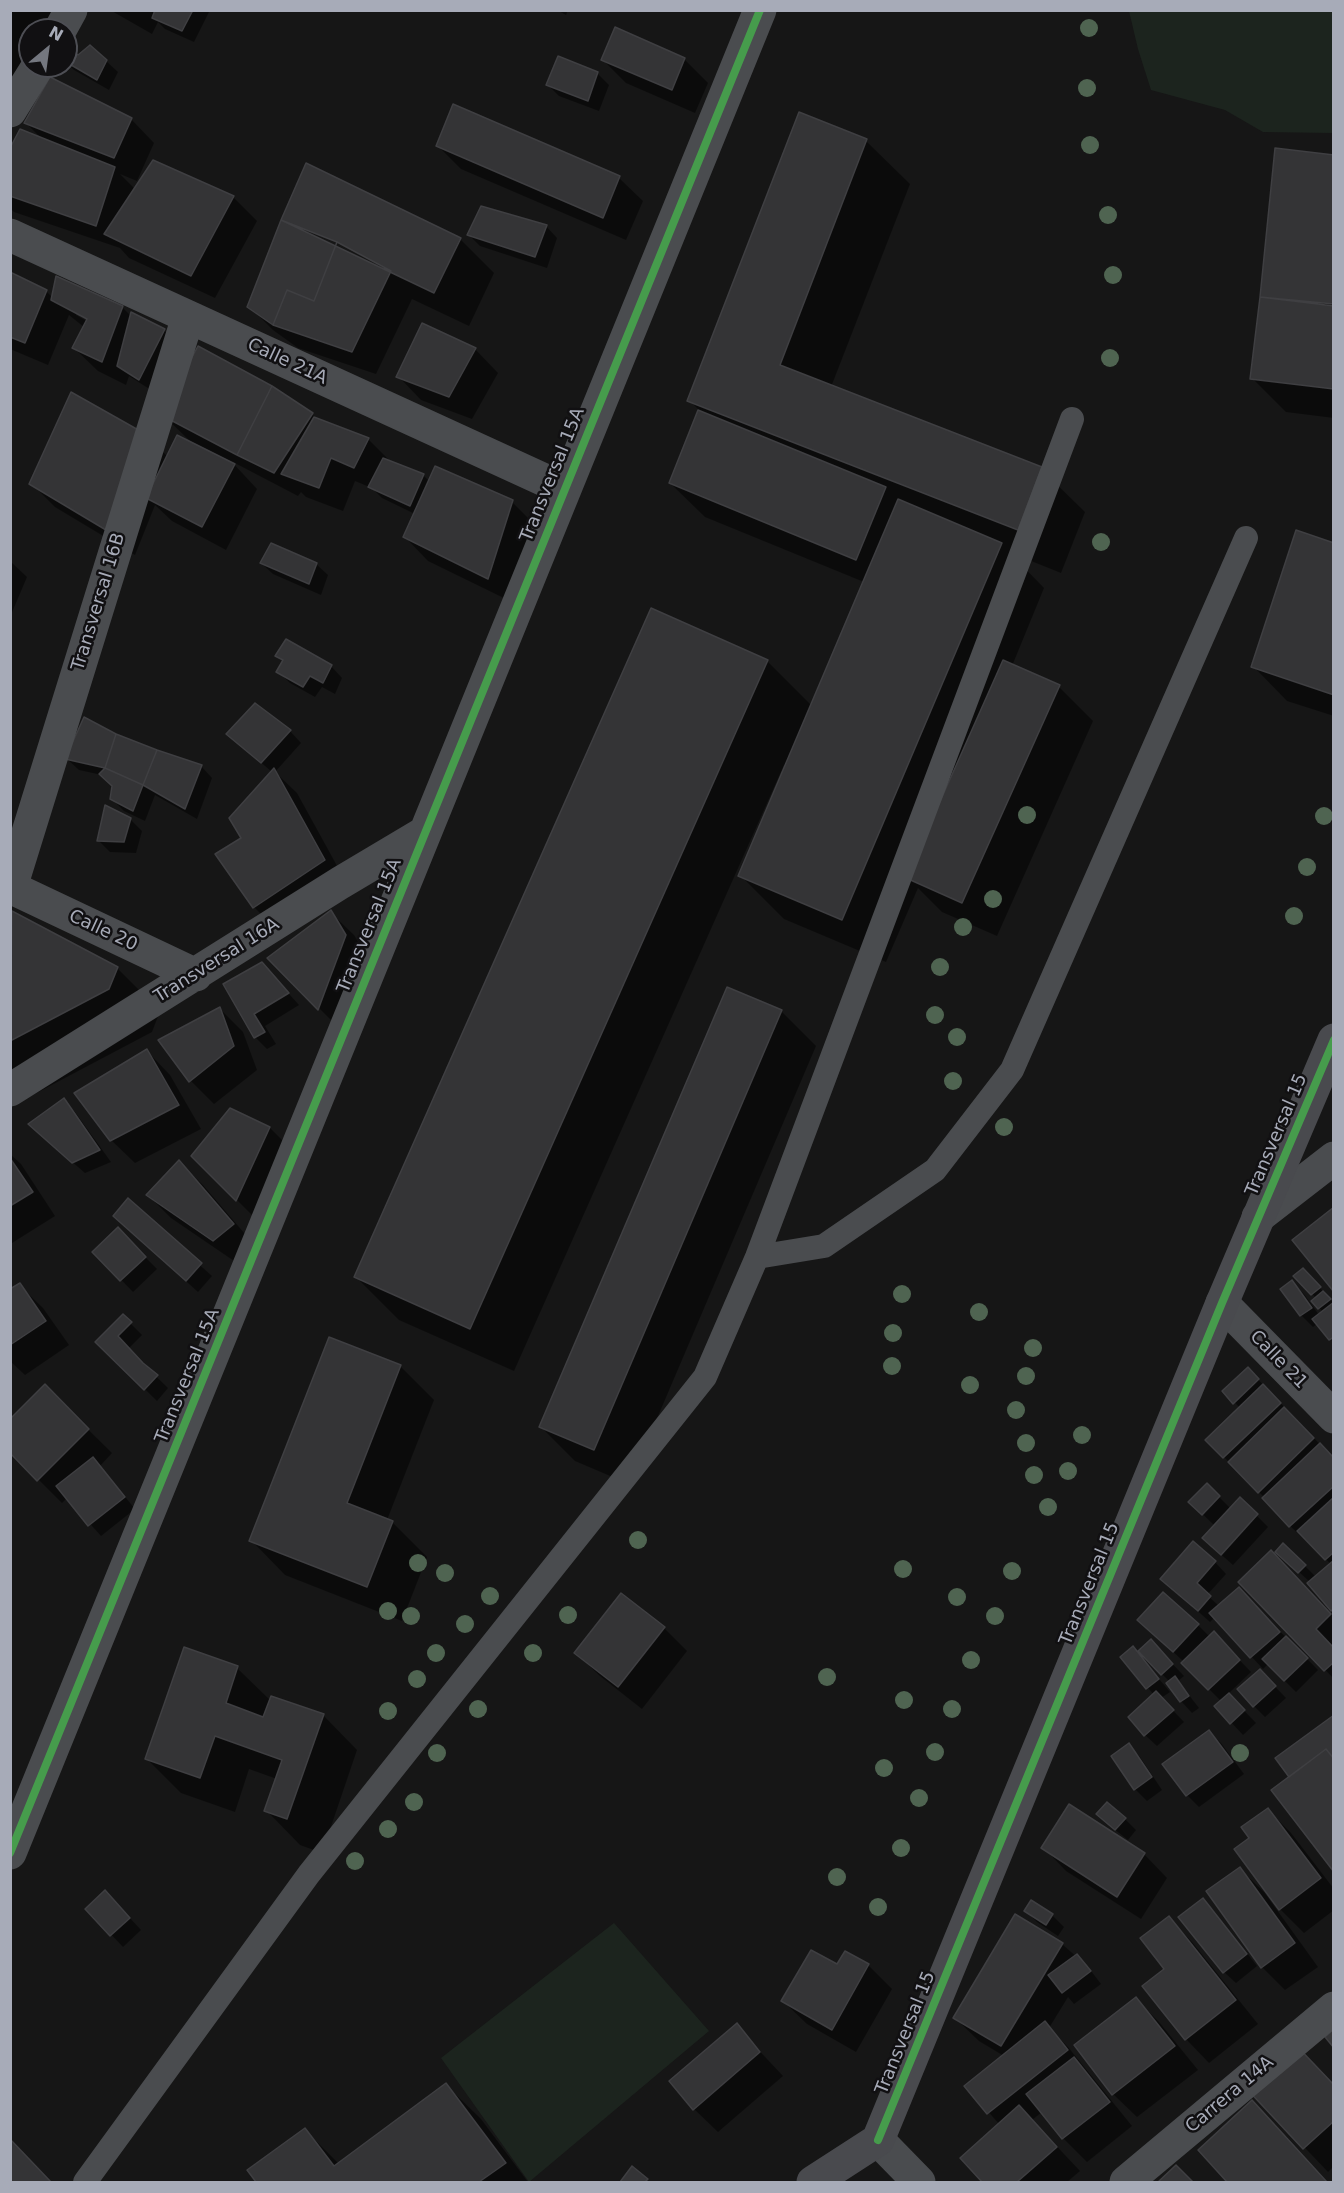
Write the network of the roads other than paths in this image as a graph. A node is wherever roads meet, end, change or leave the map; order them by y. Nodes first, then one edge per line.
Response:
1 (760, 10) edge
2 (31, 78) edge
3 (10, 111) edge
4 (10, 235) edge
5 (188, 317) junction
6 (1072, 418) dead end
7 (564, 489) junction
8 (1246, 538) dead end
9 (424, 833) junction
10 (11, 887) edge
11 (196, 975) junction
12 (1334, 1040) edge
13 (10, 1090) edge
14 (1334, 1158) edge
15 (1258, 1217) junction
16 (757, 1257) junction
17 (1222, 1303) junction
18 (1334, 1417) edge
19 (10, 1853) edge
20 (1334, 2008) edge
21 (878, 2139) junction
22 (85, 2182) edge
23 (813, 2182) edge
24 (919, 2182) edge
25 (1126, 2182) edge

1 - 7 street, Transversal 15A
2 - 3 street
4 - 5 street, Calle 21A
5 - 7 street, Calle 21A
5 - 10 street, Transversal 16B
6 - 16 lane
7 - 9 street, Transversal 15A
8 - 16 lane
9 - 11 street, Transversal 16A
9 - 19 street, Transversal 15A
10 - 11 street, Calle 20
11 - 13 street, Transversal 16A
12 - 15 street, Transversal 15
14 - 15 street
15 - 17 street, Transversal 15
16 - 22 lane
17 - 18 street, Calle 21
17 - 21 street, Transversal 15
20 - 25 street, Carrera 14A
21 - 23 street
21 - 24 street

